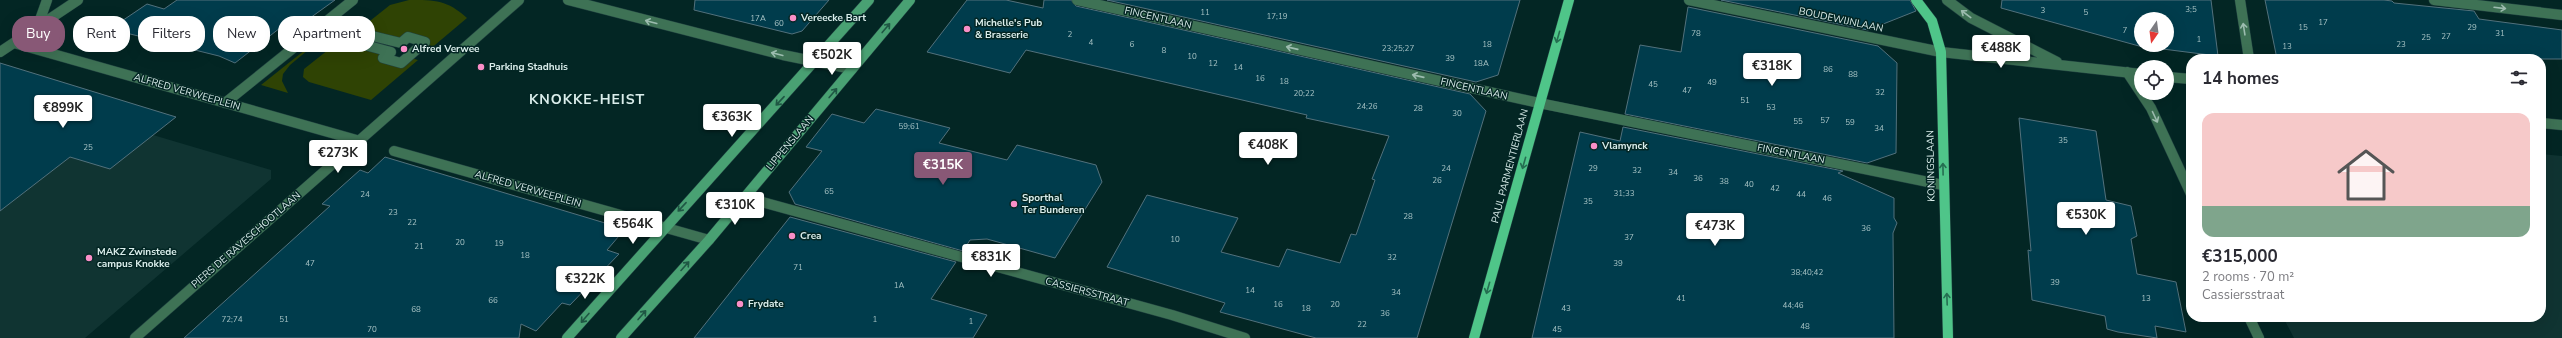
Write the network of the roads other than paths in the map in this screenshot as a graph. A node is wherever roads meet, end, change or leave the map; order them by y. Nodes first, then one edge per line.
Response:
1 (47, 0) edge
2 (78, 0) edge
3 (353, 0) edge
4 (519, 0) edge
5 (568, 0) edge
6 (869, 0) edge
7 (910, 0) edge
8 (1077, 0) edge
9 (1569, 0) edge
10 (1689, 0) edge
11 (1916, 0) edge
12 (1947, 0) edge
13 (2240, 0) edge
14 (2434, 0) edge
15 (2562, 15) edge
16 (41, 16) edge
17 (55, 16) edge
18 (375, 37) edge
19 (375, 42) edge
20 (12, 44) edge
21 (375, 48) edge
22 (0, 52) edge
23 (46, 52) edge
24 (413, 52) junction
25 (1941, 52) junction
26 (2248, 54) edge
27 (815, 62) junction
28 (2062, 64) junction
29 (852, 69) junction
30 (2127, 72) junction
31 (2134, 73) edge
32 (2174, 78) edge
33 (2186, 79) edge
34 (225, 103) junction
35 (1539, 103) junction
36 (2546, 123) edge
37 (2562, 125) edge
38 (360, 141) junction
39 (394, 151) dead end
40 (2186, 183) edge
41 (1943, 185) junction
42 (744, 197) junction
43 (663, 227) junction
44 (709, 240) junction
45 (2251, 322) edge
46 (135, 338) edge
47 (567, 338) edge
48 (621, 338) edge
49 (1245, 338) edge
50 (1474, 338) edge
51 (1948, 338) edge
52 (2259, 338) edge

1 - 16 street
2 - 17 street
3 - 34 street
4 - 38 street, PIERS DE RAVESCHOOTLAAN
27 -> 5 street
6 - 27 main road
29 -> 7 main road, LIPPENSLAAN
35 -> 8 street, FINCENTLAAN
9 -> 35 main road, PAUL PARMENTIERLAAN
10 - 25 street, BOUDEWIJNLAAN
11 - 25 main road, KONINGSLAAN
28 -> 12 street
26 -> 13 street
14 -> 15 street
18 - 24 street
19 - 24 street
20 - 22 street
21 - 24 street
23 - 34 street, ALFRED VERWEEPLEIN
25 - 28 street, BOUDEWIJNLAAN
41 -> 25 main road, KONINGSLAAN
27 - 29 street
27 -> 43 main road
28 - 30 street, BOUDEWIJNLAAN
42 -> 29 main road, LIPPENSLAAN
30 - 31 street, BOUDEWIJNLAAN
30 -> 40 street
32 - 33 street
34 - 38 street, ALFRED VERWEEPLEIN
35 - 41 street, FINCENTLAAN
35 -> 50 main road, PAUL PARMENTIERLAAN
36 - 37 street
38 - 46 street, PIERS DE RAVESCHOOTLAAN
39 - 43 street, ALFRED VERWEEPLEIN
51 -> 41 main road, KONINGSLAAN
42 - 44 main road, LIPPENSLAAN
42 - 49 street, CASSIERSSTRAAT
43 - 44 street, ALFRED VERWEEPLEIN
43 -> 47 main road
48 -> 44 main road, LIPPENSLAAN
45 - 52 street

